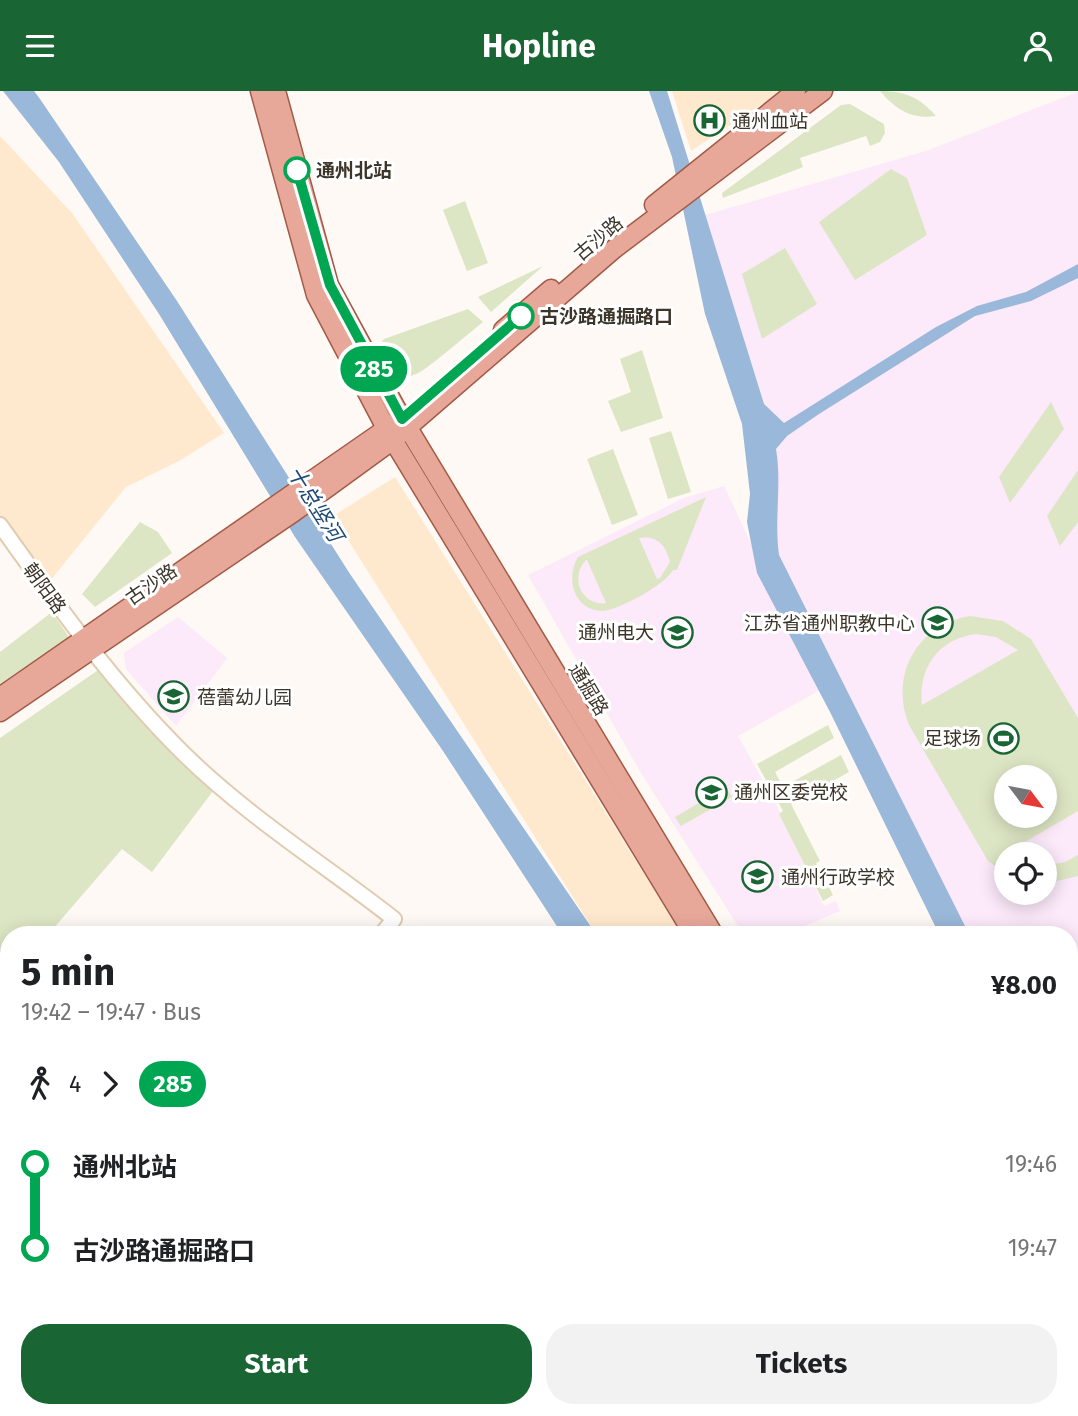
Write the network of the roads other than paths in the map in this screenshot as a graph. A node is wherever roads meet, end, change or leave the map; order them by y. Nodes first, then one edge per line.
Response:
1 (260, 91) edge
2 (276, 91) edge
3 (796, 91) edge
4 (823, 91) edge
5 (405, 423) junction
6 (390, 435) junction
7 (0, 525) edge
8 (87, 646) junction
9 (0, 697) edge
10 (0, 712) edge
11 (388, 926) edge
12 (689, 926) edge
13 (709, 926) edge

1 - 6 main road, 通掘路
2 - 5 main road, 通掘路
3 - 5 main road, 古沙路
4 - 5 main road, 古沙路
5 - 6 main road, 古沙路
5 - 13 main road, 通掘路
6 - 8 main road, 古沙路
6 - 12 main road, 通掘路
7 - 8 street, 朝阳路
8 - 9 main road, 古沙路
8 - 10 main road, 古沙路
8 - 11 street, 朝阳路

